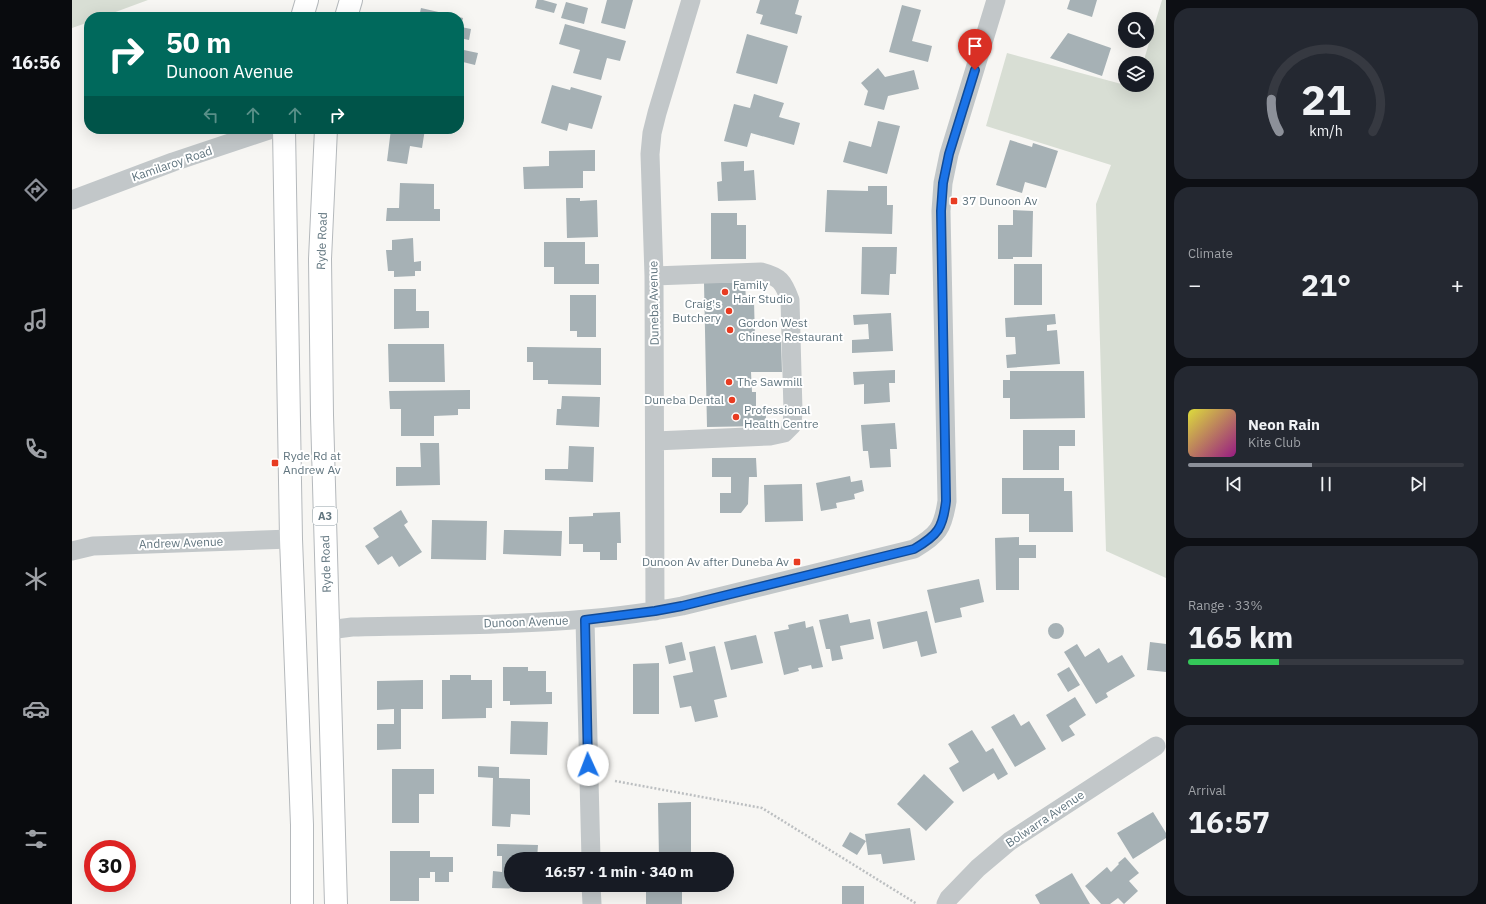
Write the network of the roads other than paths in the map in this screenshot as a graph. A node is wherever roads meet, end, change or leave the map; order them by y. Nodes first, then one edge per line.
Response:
1 (307, 0) edge
2 (351, 0) edge
3 (691, 0) edge
4 (996, 0) edge
5 (303, 12) edge
6 (347, 12) edge
7 (257, 134) edge
8 (284, 134) edge
9 (326, 134) edge
10 (72, 200) edge
11 (654, 276) junction
12 (655, 441) junction
13 (291, 539) junction
14 (72, 552) edge
15 (655, 611) junction
16 (585, 620) junction
17 (329, 630) junction
18 (1156, 746) dead end
19 (590, 852) edge
20 (591, 892) edge
21 (302, 904) edge
22 (336, 904) edge
23 (592, 904) edge
24 (946, 904) edge

1 - 5 highway
2 - 6 highway
3 - 11 street, Duneba Avenue
4 - 15 street, Dunoon Avenue
7 - 10 street, Kamilaroy Road
8 - 13 highway
9 - 17 highway, Ryde Road / A3
11 - 12 street, Duneba Avenue
11 - 12 street
12 - 15 street, Duneba Avenue
13 - 14 street, Andrew Avenue
13 - 21 highway
15 - 16 street, Dunoon Avenue
16 - 17 street, Dunoon Avenue
16 - 19 street
17 - 22 highway, Ryde Road / A3
18 - 24 street, Bolwarra Avenue
20 - 23 street

